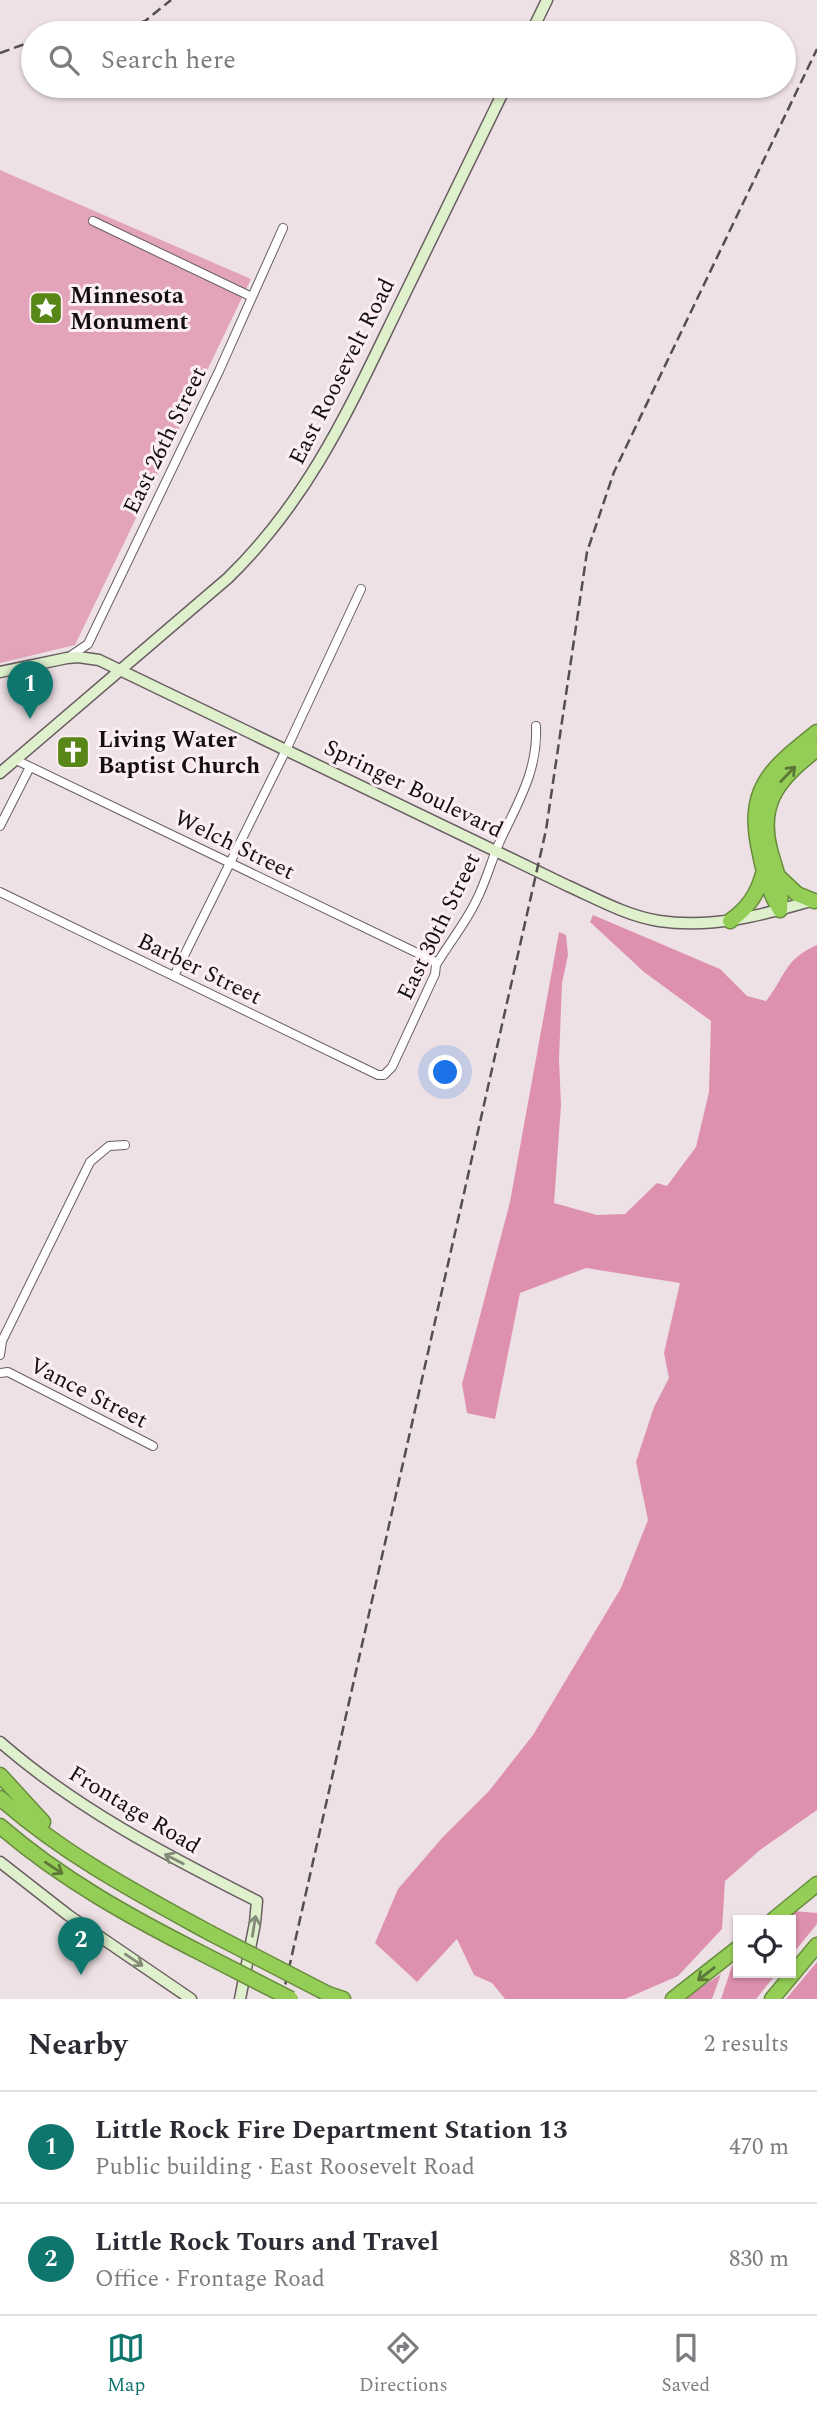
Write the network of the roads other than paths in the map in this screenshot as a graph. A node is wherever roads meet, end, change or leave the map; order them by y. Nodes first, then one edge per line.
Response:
1 (547, 0) edge
2 (537, 21) edge
3 (500, 98) edge
4 (93, 221) dead end
5 (284, 228) dead end
6 (253, 298) junction
7 (361, 589) dead end
8 (67, 658) junction
9 (120, 670) junction
10 (0, 672) edge
11 (536, 726) dead end
12 (817, 732) edge
13 (817, 749) edge
14 (286, 750) junction
15 (16, 760) junction
16 (30, 767) junction
17 (0, 774) edge
18 (763, 804) junction
19 (0, 826) edge
20 (496, 851) junction
21 (229, 864) junction
22 (764, 872) junction
23 (779, 877) junction
24 (0, 892) edge
25 (815, 900) edge
26 (780, 910) junction
27 (730, 922) junction
28 (436, 965) junction
29 (174, 976) junction
30 (384, 1075) joint
31 (125, 1146) dead end
32 (1, 1342) edge
33 (0, 1357) edge
34 (4, 1373) edge
35 (153, 1446) dead end
36 (0, 1742) edge
37 (0, 1775) edge
38 (0, 1798) edge
39 (0, 1826) edge
40 (70, 1852) junction
41 (0, 1862) edge
42 (817, 1884) edge
43 (779, 1915) edge
44 (817, 1945) edge
45 (733, 1952) edge
46 (337, 1997) edge
47 (191, 1999) edge
48 (240, 1999) edge
49 (291, 1999) edge
50 (673, 1999) edge
51 (772, 1999) edge

1 - 2 main road
3 - 9 main road, East Roosevelt Road
4 - 6 street
5 - 6 street, East 26th Street
6 - 8 street, East 26th Street
7 - 14 street
8 - 9 main road, Springer Boulevard
8 - 10 main road, Springer Boulevard
9 - 14 main road, Springer Boulevard
9 - 15 main road, East Roosevelt Road
11 - 20 street, East 30th Street
12 - 18 highway
18 -> 13 highway
14 - 20 main road, Springer Boulevard
14 - 21 street
15 - 16 street, Welch Street
15 - 17 main road, East Roosevelt Road
16 - 19 street
16 - 21 street, Welch Street
18 - 22 highway
18 - 23 highway
20 - 27 main road, Springer Boulevard
20 - 28 street, East 30th Street
21 - 28 street, Welch Street
21 - 29 street
22 - 26 highway
22 - 27 highway
23 - 25 highway
23 - 26 highway
24 - 29 street, Barber Street
25 - 26 main road, Springer Boulevard
26 - 27 main road, Springer Boulevard
28 - 30 street, East 30th Street
29 - 30 street, Barber Street
31 - 32 street
32 - 33 street
33 - 34 street, Vance Street
34 - 35 street, Vance Street
48 -> 36 main road, Frontage Road
37 - 40 highway
38 - 40 highway
39 -> 49 highway, bridge
40 - 46 highway, bridge
41 -> 47 main road
42 - 43 highway
44 - 51 highway
45 -> 50 highway

